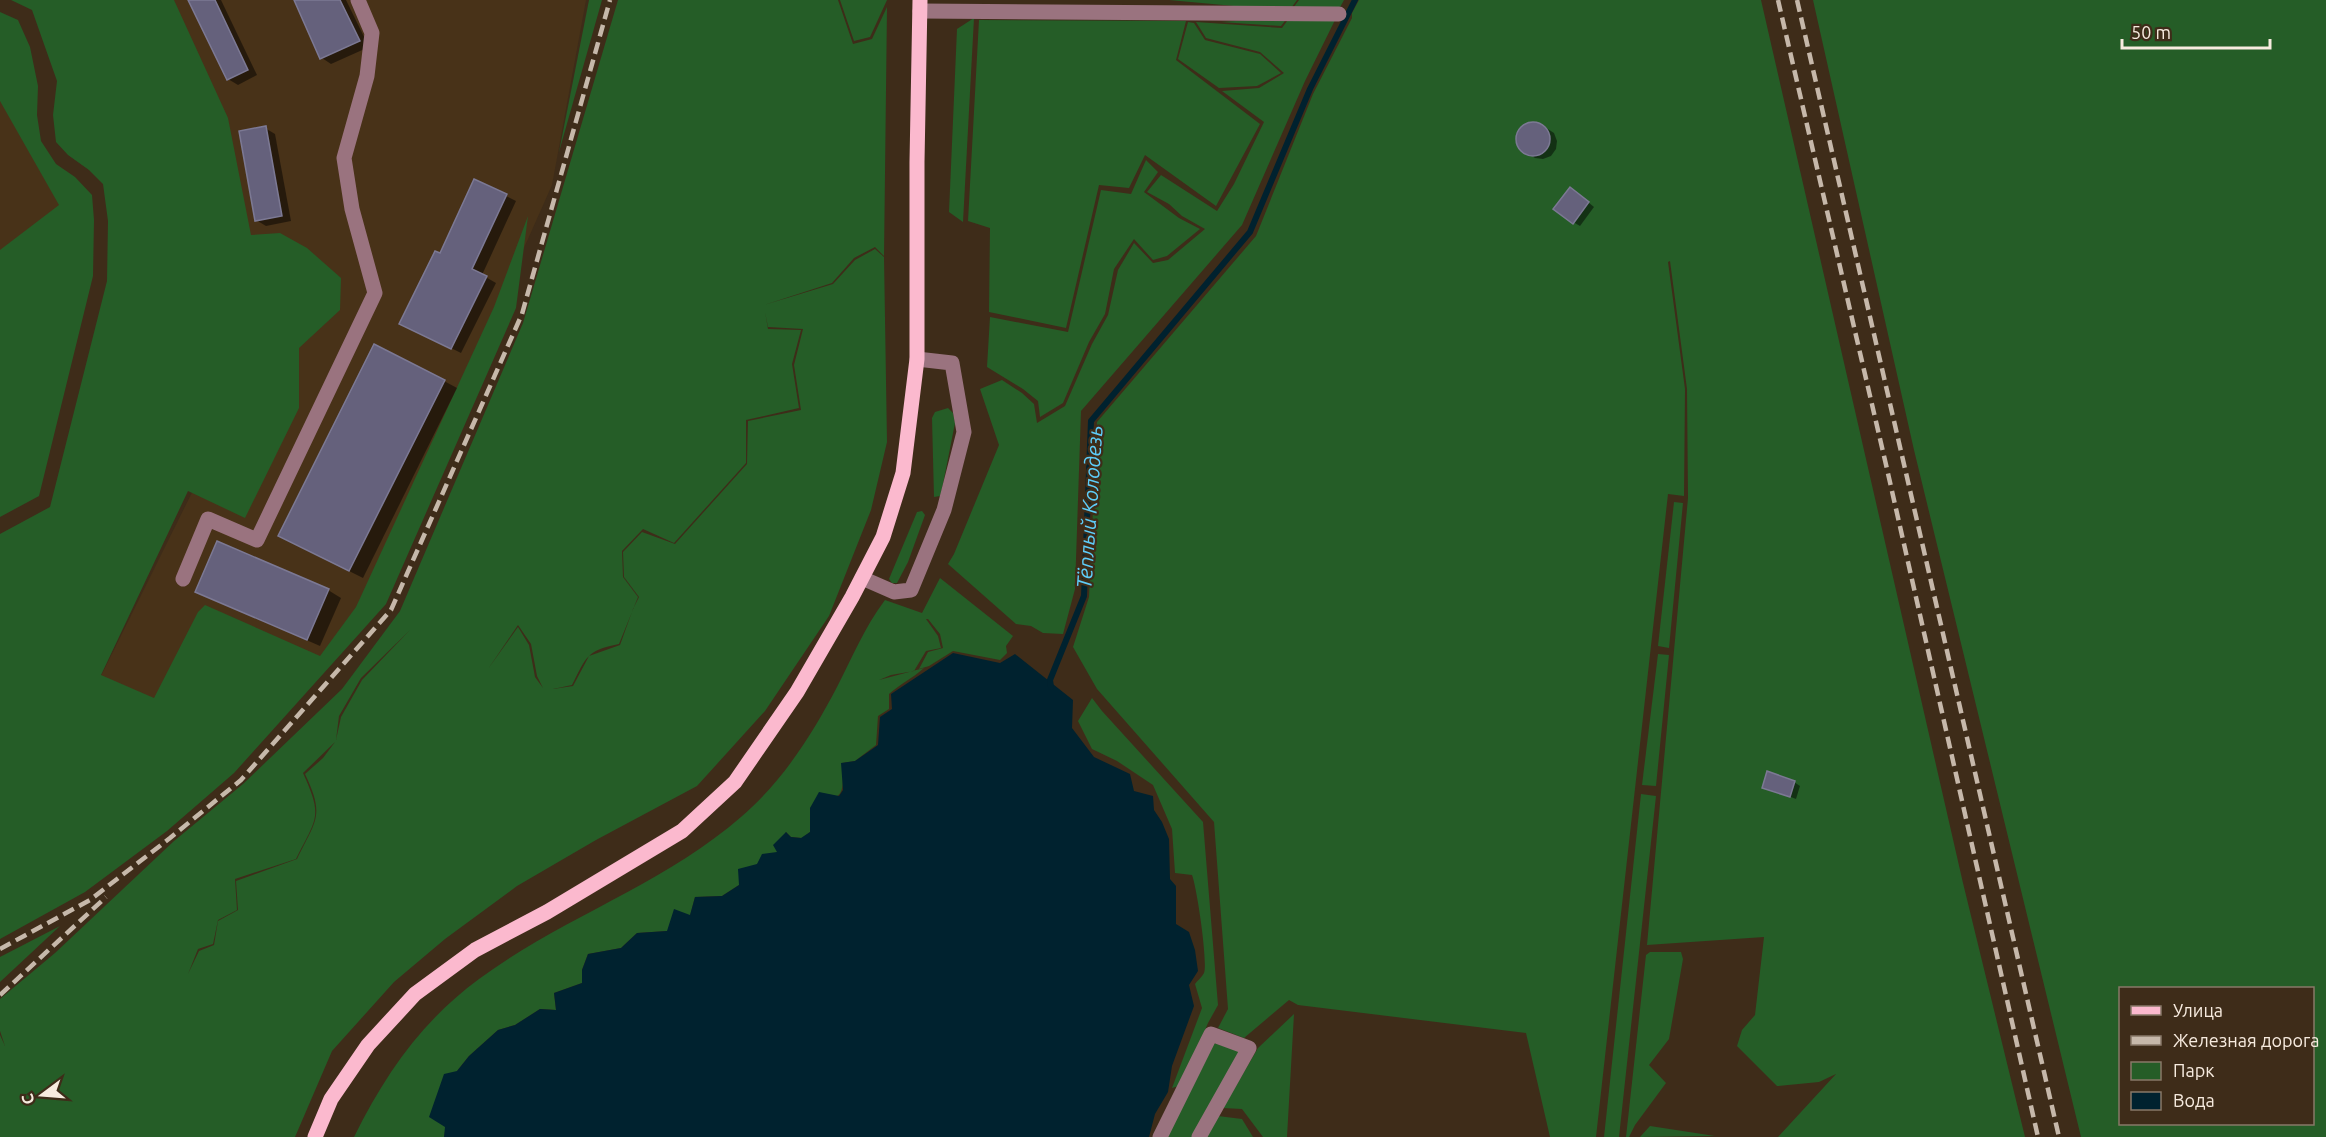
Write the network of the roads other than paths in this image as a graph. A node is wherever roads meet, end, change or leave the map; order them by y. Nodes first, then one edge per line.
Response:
1 (358, 0) edge
2 (920, 5) edge
3 (1339, 14) dead end
4 (917, 359) junction
5 (862, 578) junction
6 (183, 579) dead end
7 (315, 1137) edge
8 (1160, 1137) edge
9 (1199, 1137) edge

1 - 6 street
2 - 3 street
2 - 4 main road
4 - 5 main road
4 - 5 street
5 - 7 main road
8 - 9 street

